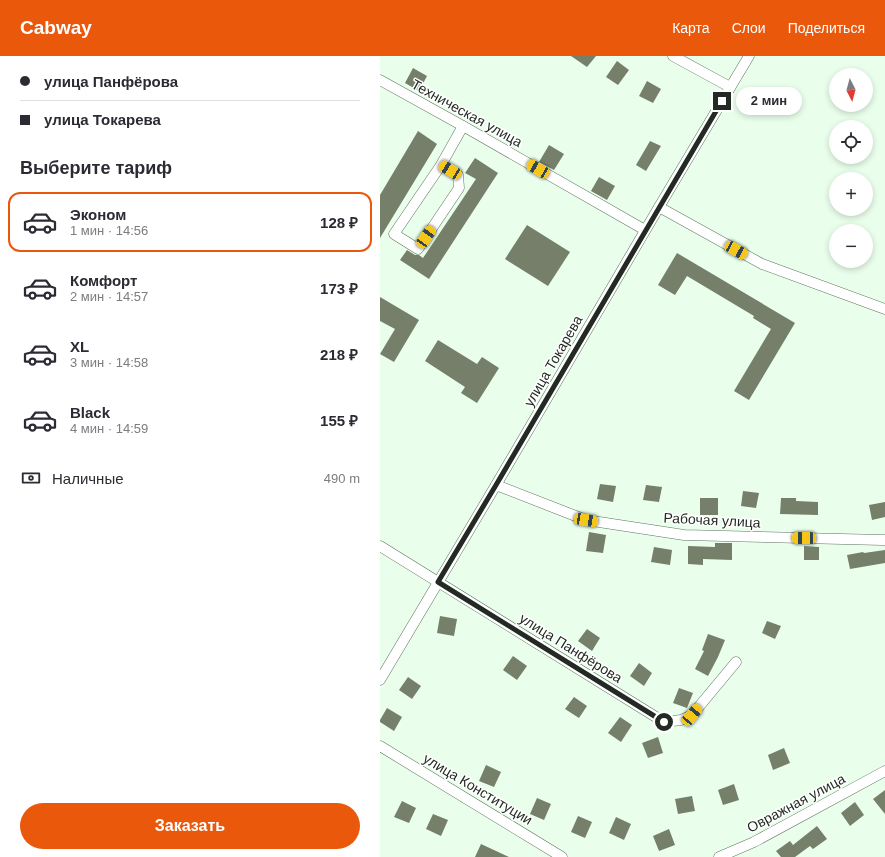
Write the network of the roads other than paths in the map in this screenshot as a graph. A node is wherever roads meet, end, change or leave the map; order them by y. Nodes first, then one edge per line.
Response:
1 (673, 56) edge
2 (749, 56) edge
3 (380, 80) edge
4 (730, 87) junction
5 (462, 126) junction
6 (441, 165) junction
7 (659, 207) junction
8 (645, 230) junction
9 (885, 309) edge
10 (496, 485) junction
11 (885, 540) edge
12 (380, 546) edge
13 (438, 582) junction
14 (736, 662) dead end
15 (380, 680) edge
16 (380, 746) edge
17 (885, 771) edge
18 (562, 857) edge
19 (719, 857) edge

1 - 4 street
2 - 4 street, улица Токарева
3 - 5 street, Техническая улица
4 - 7 street, улица Токарева
5 - 6 street
5 - 8 street, Техническая улица
6 - 6 street
7 - 8 street, улица Токарева
7 - 9 street
8 - 10 street, улица Токарева
10 - 11 street, Рабочая улица
10 - 13 street, улица Токарева
12 - 13 street, улица Панфёрова
13 - 14 street, улица Панфёрова
13 - 15 street, улица Токарева
16 - 18 street, улица Конституции
17 - 19 street, Овражная улица

